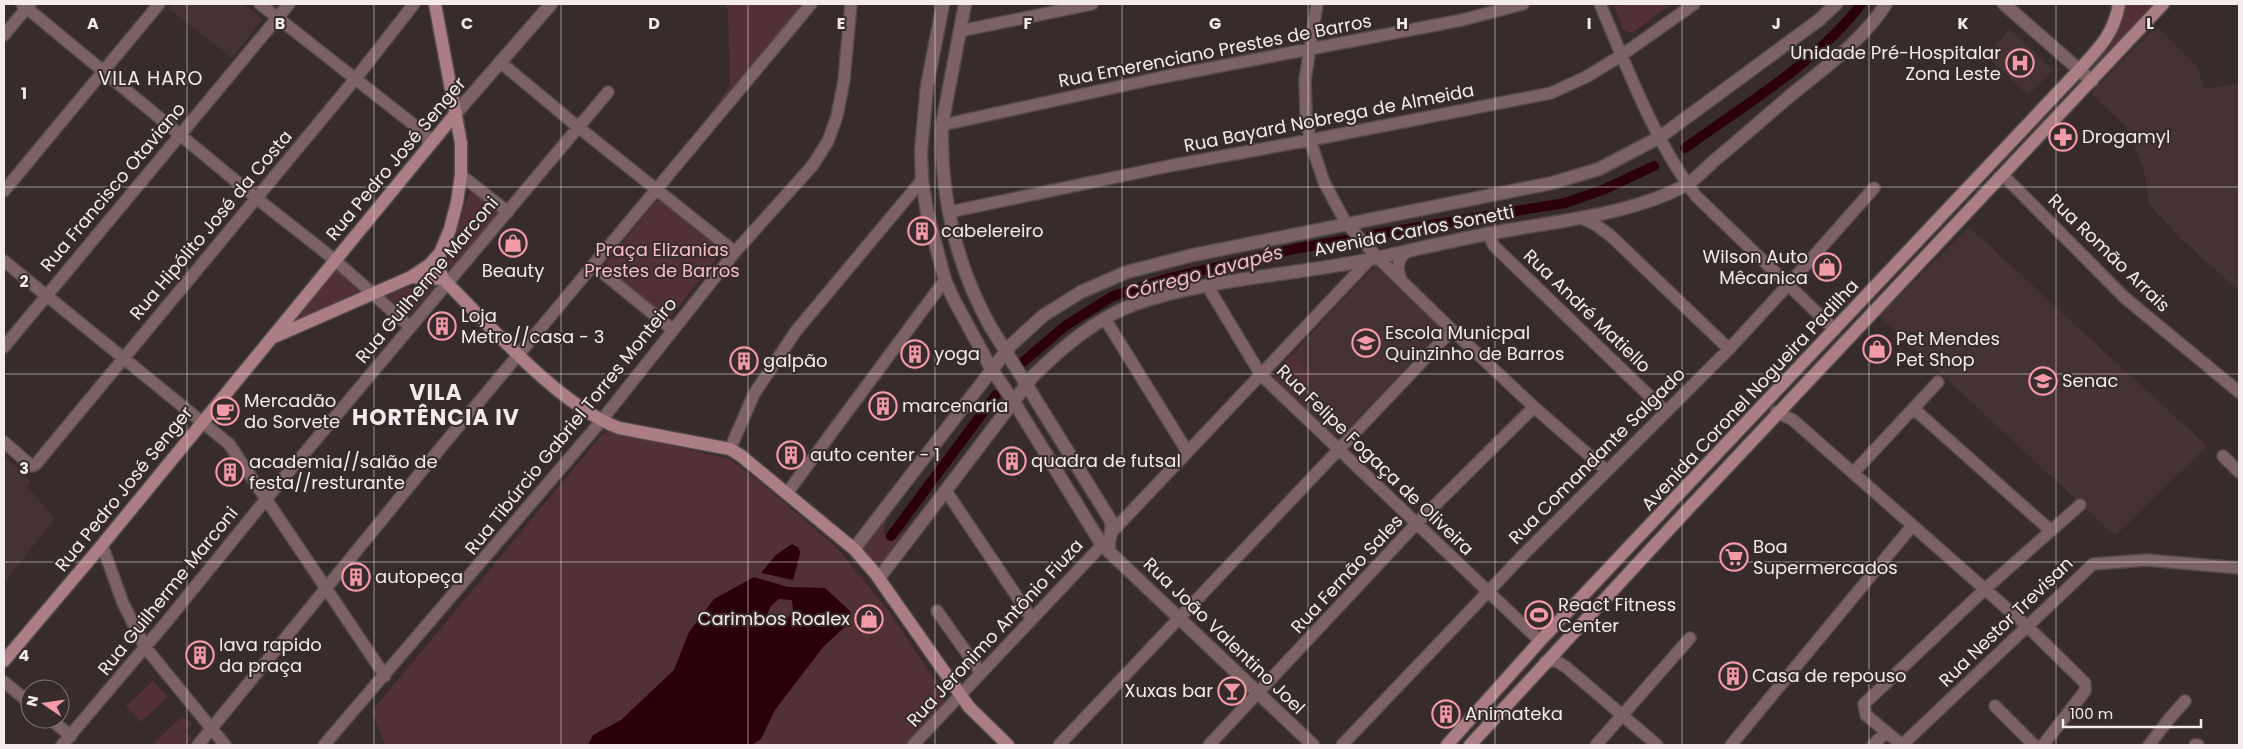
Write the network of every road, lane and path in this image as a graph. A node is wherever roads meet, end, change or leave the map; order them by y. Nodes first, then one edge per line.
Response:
1 (159, 4) edge
2 (260, 4) edge
3 (289, 4) edge
4 (414, 4) edge
5 (811, 4) edge
6 (851, 4) edge
7 (942, 4) edge
8 (965, 4) edge
9 (1092, 4) edge
10 (1317, 4) edge
11 (1522, 4) edge
12 (1600, 4) edge
13 (1694, 4) edge
14 (1836, 4) edge
15 (1886, 4) edge
16 (2004, 4) edge
17 (2119, 4) edge
18 (2153, 4) edge
19 (2163, 4) edge
20 (26, 5) edge
21 (435, 7) edge
22 (544, 7) edge
23 (279, 16) junction
24 (2143, 24) junction
25 (960, 31) junction
26 (4, 35) edge
27 (1310, 50) junction
28 (1622, 55) junction
29 (500, 62) junction
30 (2079, 70) junction
31 (103, 72) junction
32 (356, 78) junction
33 (2092, 81) junction
34 (608, 92) dead end
35 (456, 113) junction
36 (942, 125) junction
37 (578, 127) junction
38 (180, 134) junction
39 (1310, 140) junction
40 (1662, 141) junction
41 (461, 143) junction
42 (429, 146) junction
43 (461, 175) junction
44 (2003, 175) junction
45 (922, 180) junction
46 (1687, 184) junction
47 (1874, 188) dead end
48 (658, 190) junction
49 (4, 191) edge
50 (256, 198) junction
51 (508, 212) junction
52 (949, 212) junction
53 (1611, 212) junction
54 (1581, 218) junction
55 (1346, 223) junction
56 (1488, 233) junction
57 (1611, 236) junction
58 (1409, 250) junction
59 (735, 252) junction
60 (440, 253) junction
61 (1373, 258) junction
62 (335, 260) junction
63 (4, 261) edge
64 (594, 266) junction
65 (411, 277) junction
66 (945, 280) junction
67 (1401, 280) junction
68 (445, 281) junction
69 (1788, 286) junction
70 (1208, 287) junction
71 (373, 292) junction
72 (45, 295) junction
73 (1105, 319) junction
74 (410, 326) junction
75 (673, 330) junction
76 (1452, 330) junction
77 (1835, 330) junction
78 (271, 338) junction
79 (4, 347) edge
80 (1729, 349) junction
81 (1006, 351) junction
82 (519, 355) junction
83 (122, 359) junction
84 (992, 370) junction
85 (1261, 375) junction
86 (1938, 382) dead end
87 (1027, 385) junction
88 (2239, 392) edge
89 (1770, 399) junction
90 (1014, 402) junction
91 (1534, 407) junction
92 (1781, 408) junction
93 (1914, 409) junction
94 (1665, 411) junction
95 (601, 421) junction
96 (201, 422) junction
97 (4, 442) edge
98 (1339, 448) junction
99 (730, 449) junction
100 (1187, 451) junction
101 (2223, 456) dead end
102 (1607, 471) junction
103 (2239, 472) edge
104 (1853, 473) junction
105 (946, 491) junction
106 (787, 493) junction
107 (267, 498) junction
108 (2080, 506) dead end
109 (1116, 520) junction
110 (1417, 524) junction
111 (1912, 526) junction
112 (2050, 530) junction
113 (1103, 542) junction
114 (102, 545) junction
115 (854, 549) junction
116 (2239, 568) edge
117 (877, 575) junction
118 (327, 589) junction
119 (1984, 590) junction
120 (1488, 592) junction
121 (937, 611) dead end
122 (1180, 618) junction
123 (1032, 619) junction
124 (2026, 626) junction
125 (1690, 638) dead end
126 (1540, 641) junction
127 (1561, 645) junction
128 (145, 647) junction
129 (4, 661) edge
130 (1545, 662) junction
131 (1566, 667) junction
132 (981, 673) junction
133 (385, 676) junction
134 (4, 682) edge
135 (1258, 694) junction
136 (20, 695) edge
137 (960, 696) junction
138 (2185, 701) dead end
139 (1995, 706) dead end
140 (1622, 716) junction
141 (62, 729) edge
142 (212, 729) junction
143 (1886, 732) junction
144 (71, 736) junction
145 (62, 745) edge
146 (198, 745) edge
147 (225, 745) edge
148 (324, 745) edge
149 (913, 745) edge
150 (1008, 745) edge
151 (1059, 745) edge
152 (1209, 745) edge
153 (1313, 745) edge
154 (1342, 745) edge
155 (1447, 745) edge
156 (1470, 745) edge
157 (1596, 745) edge
158 (1657, 745) edge
159 (1732, 745) edge
160 (1873, 745) edge
161 (1902, 745) edge
162 (2034, 745) edge
163 (2043, 745) edge
164 (2149, 745) edge

1 - 31 street
2 - 23 street
3 - 23 street, Rua Francisco Otaviano
4 - 32 street, Rua Hipólito José da Costa
5 - 48 street
6 - 59 street, Rua Tibúrcio Gabriel Torres Monteiro
7 - 45 street, Rua João Valentino Joel
8 - 25 street
9 - 25 street
10 - 27 street
11 - 27 street, Rua Emerenciano Prestes de Barros
12 - 28 street
13 - 28 street, Rua Bayard Nobrega de Almeida
14 - 40 street, Avenida Carlos Sonetti
15 - 46 street, Avenida Carlos Sonetti
16 - 30 street
17 - 30 main road, Avenida Coronel Nogueira Padilha
18 - 24 main road
19 - 24 main road, Avenida Coronel Nogueira Padilha
20 - 26 street
20 - 31 street
21 - 35 main road
22 - 29 street, Rua Pedro José Senger
23 - 32 street
23 - 38 street, Rua Francisco Otaviano
24 - 33 main road, Avenida Coronel Nogueira Padilha
25 - 36 street
27 - 36 street, Rua Emerenciano Prestes de Barros
27 - 39 street
28 - 39 street, Rua Bayard Nobrega de Almeida
28 - 40 street
29 - 35 street, Rua Pedro José Senger
29 - 37 street
30 - 33 street
30 - 77 main road, Avenida Coronel Nogueira Padilha
31 - 38 street
31 - 49 street
32 - 42 street
32 - 50 street, Rua Hipólito José da Costa
33 - 44 main road, Avenida Coronel Nogueira Padilha
34 - 37 street, Rua Guilherme Marconi
35 - 41 main road
35 - 42 main road, Rua Pedro José Senger
36 - 52 street
37 - 48 street
37 - 51 street, Rua Guilherme Marconi
38 - 50 street
38 - 72 street, Rua Francisco Otaviano
39 - 52 street, Rua Bayard Nobrega de Almeida
39 - 55 street
40 - 46 street
40 - 55 street, Avenida Carlos Sonetti
41 - 42 main road
41 - 43 main road
42 - 62 main road, Rua Pedro José Senger
43 - 51 street
43 - 60 main road
44 - 88 street, Rua Romão Arrais
44 - 92 main road, Avenida Coronel Nogueira Padilha
45 - 66 street, Rua João Valentino Joel
45 - 99 street
46 - 53 street, Avenida Carlos Sonetti
46 - 69 street
47 - 69 street, Rua Comandante Salgado
48 - 59 street
48 - 64 street
50 - 62 street
50 - 83 street, Rua Hipólito José da Costa
51 - 68 street, Rua Guilherme Marconi
52 - 81 street
53 - 54 street, Avenida Carlos Sonetti
53 - 57 street
54 - 56 street, Avenida Carlos Sonetti
54 - 57 street
55 - 61 street
55 - 81 street, Avenida Carlos Sonetti
56 - 58 street, Avenida Carlos Sonetti
56 - 94 street, Rua André Matiello
57 - 80 street
58 - 61 street, Avenida Carlos Sonetti
58 - 67 street
59 - 75 street, Rua Tibúrcio Gabriel Torres Monteiro
60 - 65 main road
60 - 68 main road
61 - 67 street
61 - 70 street, Avenida Carlos Sonetti
61 - 85 street, Rua Jeronimo Antônio Fiuza
62 - 71 street
62 - 78 main road, Rua Pedro José Senger
63 - 72 street
64 - 75 street
64 - 82 street
65 - 68 main road
65 - 71 main road, Rua Pedro José Senger
66 - 84 street, Rua João Valentino Joel
66 - 106 street
67 - 76 street
68 - 74 street, Rua Guilherme Marconi
68 - 82 main road
69 - 77 street
69 - 80 street, Rua Comandante Salgado
70 - 73 street, Avenida Carlos Sonetti
70 - 85 street, Rua Felipe Fogaça de Oliveira
71 - 74 street
71 - 78 main road, Rua Pedro José Senger
72 - 79 street, Rua Francisco Otaviano
72 - 83 street
73 - 87 street, Avenida Carlos Sonetti
73 - 100 street
74 - 107 street, Rua Guilherme Marconi
75 - 95 street, Rua Tibúrcio Gabriel Torres Monteiro
76 - 91 street
76 - 98 street
77 - 89 main road, Avenida Coronel Nogueira Padilha
78 - 96 main road, Rua Pedro José Senger
80 - 94 street, Rua Comandante Salgado
81 - 84 street, Avenida Carlos Sonetti
81 - 87 street
82 - 95 main road
82 - 118 street
83 - 96 street
83 - 97 street, Rua Hipólito José da Costa
84 - 90 street, Rua João Valentino Joel
84 - 115 street, Avenida Carlos Sonetti
85 - 98 street, Rua Felipe Fogaça de Oliveira
85 - 100 street, Rua Jeronimo Antônio Fiuza
86 - 93 street
87 - 90 street, Avenida Carlos Sonetti
87 - 109 street
89 - 92 main road
89 - 126 main road, Avenida Coronel Nogueira Padilha
90 - 105 street, Avenida Carlos Sonetti
90 - 113 street, Rua João Valentino Joel
91 - 102 street
91 - 110 street, Rua Fernão Sales
92 - 104 street
92 - 127 main road, Avenida Coronel Nogueira Padilha
93 - 104 street
93 - 112 street
94 - 102 street, Rua Comandante Salgado
95 - 99 main road
95 - 133 street, Rua Tibúrcio Gabriel Torres Monteiro
96 - 107 street
96 - 114 main road, Rua Pedro José Senger
98 - 110 street, Rua Felipe Fogaça de Oliveira
98 - 122 street
99 - 106 main road
100 - 109 street, Rua Jeronimo Antônio Fiuza
101 - 103 street
102 - 120 street, Rua Comandante Salgado
104 - 111 street
105 - 117 street, Avenida Carlos Sonetti
105 - 123 street
106 - 115 main road
107 - 118 street
107 - 128 street, Rua Guilherme Marconi
108 - 112 street
109 - 113 street, Rua Jeronimo Antônio Fiuza
110 - 120 street, Rua Felipe Fogaça de Oliveira
110 - 135 street, Rua Fernão Sales
111 - 119 street
111 - 159 street
112 - 119 street
113 - 122 street, Rua João Valentino Joel
113 - 123 street, Rua Jeronimo Antônio Fiuza
114 - 128 street
114 - 129 main road, Rua Pedro José Senger
115 - 117 main road
116 - 124 street, Rua Nestor Trevisan
117 - 137 main road
118 - 133 street
118 - 142 street
119 - 124 street
119 - 143 street
120 - 126 street, Rua Felipe Fogaça de Oliveira
120 - 154 street, Rua Comandante Salgado
121 - 132 street
122 - 135 street, Rua João Valentino Joel
122 - 151 street
123 - 132 street, Rua Jeronimo Antônio Fiuza
124 - 161 street, Rua Nestor Trevisan
124 - 163 street
125 - 140 street
126 - 155 main road, Avenida Coronel Nogueira Padilha
127 - 130 main road, Avenida Coronel Nogueira Padilha
127 - 131 street
128 - 142 street
128 - 144 street, Rua Guilherme Marconi
130 - 131 street
130 - 156 main road, Avenida Coronel Nogueira Padilha
131 - 140 street
132 - 137 street, Rua Jeronimo Antônio Fiuza
133 - 148 street, Rua Tibúrcio Gabriel Torres Monteiro
134 - 136 street
135 - 152 street, Rua Fernão Sales
135 - 153 street, Rua João Valentino Joel
137 - 149 street, Rua Jeronimo Antônio Fiuza
137 - 150 main road
138 - 164 street
139 - 162 street
140 - 157 street
140 - 158 street
141 - 144 street
142 - 146 street
142 - 147 street
143 - 160 street
143 - 161 street
144 - 145 street, Rua Guilherme Marconi

